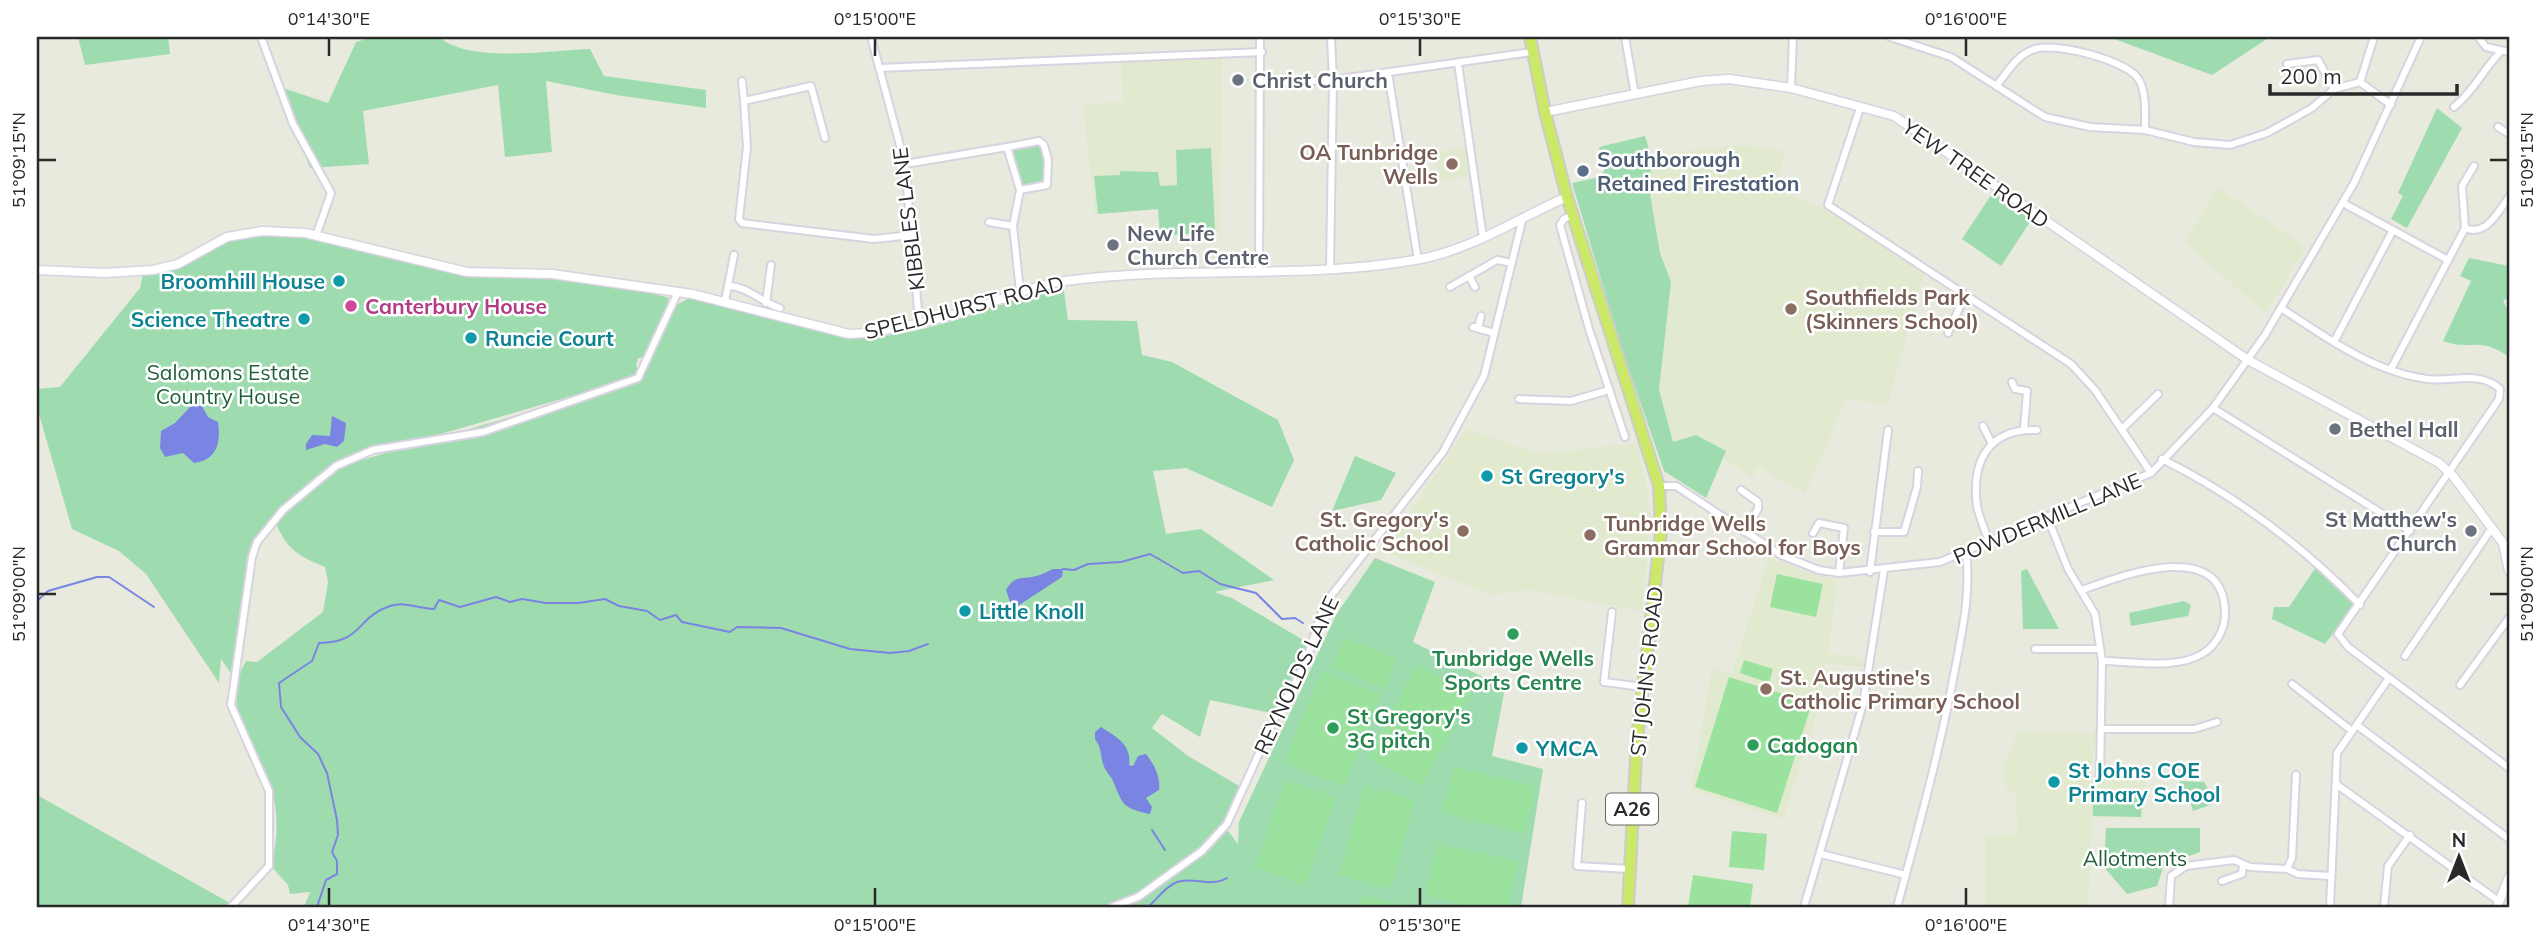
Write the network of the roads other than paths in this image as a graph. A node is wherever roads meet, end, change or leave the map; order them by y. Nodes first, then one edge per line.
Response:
1 (261, 37) edge
2 (871, 37) edge
3 (1260, 37) edge
4 (1331, 37) edge
5 (1530, 37) edge
6 (1625, 37) edge
7 (1793, 37) edge
8 (1890, 37) edge
9 (2374, 37) edge
10 (2421, 37) edge
11 (2478, 37) edge
12 (2501, 51) junction
13 (1262, 52) junction
14 (1532, 52) junction
15 (2509, 52) edge
16 (1458, 63) junction
17 (2287, 64) dead end
18 (879, 68) junction
19 (1388, 73) junction
20 (1333, 80) junction
21 (742, 81) dead end
22 (2360, 82) junction
23 (1260, 83) junction
24 (1996, 86) junction
25 (1791, 88) junction
26 (2334, 89) junction
27 (2472, 89) junction
28 (1635, 95) junction
29 (2482, 95) dead end
30 (744, 101) junction
31 (2391, 105) junction
32 (2454, 107) dead end
33 (1860, 108) junction
34 (1545, 112) junction
35 (2498, 127) dead end
36 (2145, 130) junction
37 (2509, 134) edge
38 (825, 138) dead end
39 (2509, 141) edge
40 (1007, 147) junction
41 (905, 164) junction
42 (2474, 166) dead end
43 (1020, 190) junction
44 (1567, 197) junction
45 (2509, 197) edge
46 (2343, 203) junction
47 (1573, 215) junction
48 (1523, 218) junction
49 (989, 222) dead end
50 (1013, 226) junction
51 (2465, 228) junction
52 (2393, 230) junction
53 (316, 236) junction
54 (912, 236) junction
55 (1483, 238) junction
56 (734, 255) dead end
57 (1418, 260) junction
58 (2448, 260) junction
59 (1513, 263) junction
60 (771, 265) dead end
61 (37, 270) edge
62 (1330, 270) junction
63 (1259, 272) junction
64 (1469, 276) junction
65 (728, 286) junction
66 (1450, 287) dead end
67 (1475, 287) dead end
68 (1020, 291) junction
69 (678, 292) junction
70 (1965, 295) junction
71 (725, 301) junction
72 (766, 303) junction
73 (780, 308) dead end
74 (2281, 308) junction
75 (1481, 316) dead end
76 (919, 321) junction
77 (1494, 332) junction
78 (1948, 333) dead end
79 (2334, 342) junction
80 (1615, 352) junction
81 (1598, 358) junction
82 (2249, 360) junction
83 (2391, 369) junction
84 (2012, 382) dead end
85 (1609, 390) junction
86 (2158, 394) dead end
87 (1519, 399) dead end
88 (2213, 408) junction
89 (1983, 426) dead end
90 (1888, 429) dead end
91 (2024, 429) junction
92 (2122, 429) junction
93 (2037, 430) dead end
94 (1625, 436) dead end
95 (1991, 442) junction
96 (2162, 459) junction
97 (1918, 471) dead end
98 (2449, 472) junction
99 (2151, 474) junction
100 (1659, 486) junction
101 (1741, 490) dead end
102 (2047, 516) junction
103 (2492, 528) junction
104 (2410, 531) junction
105 (1744, 532) junction
106 (1874, 532) junction
107 (1813, 533) dead end
108 (1989, 542) junction
109 (2506, 544) edge
110 (1966, 553) junction
111 (1884, 570) junction
112 (2509, 571) edge
113 (1870, 572) junction
114 (1839, 573) junction
115 (2082, 590) junction
116 (2360, 605) junction
117 (1612, 612) dead end
118 (2509, 618) edge
119 (2039, 646) dead end
120 (2100, 649) junction
121 (2405, 656) dead end
122 (2102, 661) junction
123 (2389, 678) junction
124 (2292, 684) dead end
125 (2460, 685) dead end
126 (1643, 687) junction
127 (2217, 722) dead end
128 (2355, 728) junction
129 (2101, 729) junction
130 (2509, 768) edge
131 (2296, 775) dead end
132 (2100, 776) dead end
133 (2336, 784) junction
134 (1582, 803) dead end
135 (2410, 835) junction
136 (2509, 839) edge
137 (1821, 854) junction
138 (2243, 865) junction
139 (1630, 869) junction
140 (2287, 869) junction
141 (1906, 875) junction
142 (2330, 876) junction
143 (2509, 877) edge
144 (2222, 881) dead end
145 (2498, 905) edge
146 (231, 907) edge
147 (1112, 907) edge
148 (1628, 907) edge
149 (1804, 907) edge
150 (1897, 907) edge
151 (2169, 907) edge
152 (2330, 907) edge
153 (2384, 907) edge

1 - 53 street
2 - 18 street, KIBBLES LANE
3 - 13 street
4 - 20 street
5 - 14 highway, A26
6 - 28 street
7 - 25 street
8 - 24 street
9 - 22 street
10 - 31 street, POWDERMILL LANE
11 - 12 street
12 - 15 street
12 - 27 street
13 - 18 street
13 - 23 street
14 - 16 street
14 - 34 highway, A26
16 - 19 street
16 - 55 street
17 - 26 street
18 - 41 street, KIBBLES LANE
19 - 20 street
19 - 57 street
20 - 23 street
20 - 62 street
21 - 30 street
22 - 26 street
22 - 31 street
23 - 63 street
24 - 36 street
24 - 36 street
25 - 28 street, YEW TREE ROAD
25 - 33 street, YEW TREE ROAD
26 - 36 street
27 - 29 street
27 - 32 street
28 - 34 street, YEW TREE ROAD
30 - 38 street
30 - 54 street
31 - 46 street, POWDERMILL LANE
33 - 70 street
33 - 82 street, YEW TREE ROAD
34 - 44 highway, A26
35 - 37 street
37 - 39 street
40 - 41 street
40 - 43 street
40 - 43 street
41 - 54 street, KIBBLES LANE
42 - 51 street
43 - 50 street
44 - 47 highway, ST JOHN'S ROAD / A26
44 - 48 street, SPELDHURST ROAD
45 - 51 street
46 - 52 street
46 - 74 street, POWDERMILL LANE
47 - 80 highway, ST JOHN'S ROAD / A26
47 - 81 street
48 - 55 street, SPELDHURST ROAD
48 - 59 street, REYNOLDS LANE
49 - 50 street
50 - 68 street
51 - 58 street
52 - 58 street
52 - 79 street
53 - 61 street, SPELDHURST ROAD
53 - 69 street, SPELDHURST ROAD
54 - 76 street, KIBBLES LANE
55 - 57 street, SPELDHURST ROAD
56 - 65 street
57 - 62 street, SPELDHURST ROAD
58 - 83 street
59 - 64 street
59 - 77 street, REYNOLDS LANE
60 - 72 street
62 - 63 street, SPELDHURST ROAD
63 - 68 street, SPELDHURST ROAD
64 - 66 street
64 - 67 street
65 - 71 street
65 - 72 street
68 - 76 street, SPELDHURST ROAD
69 - 71 street, SPELDHURST ROAD
69 - 146 street
70 - 78 street
70 - 92 street
71 - 76 street, SPELDHURST ROAD
72 - 73 street
74 - 79 street
74 - 82 street, POWDERMILL LANE
75 - 77 street
77 - 147 street, REYNOLDS LANE
79 - 83 street
80 - 81 street
80 - 100 highway, ST JOHN'S ROAD / A26
81 - 85 street
82 - 88 street, POWDERMILL LANE
82 - 98 street, YEW TREE ROAD
83 - 98 street
84 - 91 street
85 - 87 street
85 - 94 street
86 - 92 street
88 - 96 street, POWDERMILL LANE
88 - 104 street
89 - 95 street
90 - 106 street
91 - 93 street
91 - 95 street
92 - 99 street
95 - 108 street
96 - 99 street, POWDERMILL LANE
96 - 116 street
97 - 106 street
98 - 103 street, YEW TREE ROAD
98 - 104 street
99 - 102 street, POWDERMILL LANE
100 - 105 street, POWDERMILL LANE
100 - 126 highway, ST JOHN'S ROAD / A26
101 - 105 street
102 - 108 street, POWDERMILL LANE
102 - 115 street
103 - 109 street, YEW TREE ROAD
103 - 121 street
104 - 116 street
105 - 114 street, POWDERMILL LANE
106 - 113 street
107 - 114 street
108 - 110 street, POWDERMILL LANE
109 - 112 street
110 - 111 street, POWDERMILL LANE
110 - 141 street
111 - 113 street, POWDERMILL LANE
111 - 137 street
113 - 114 street, POWDERMILL LANE
115 - 120 street
115 - 122 street
116 - 123 street
117 - 126 street
118 - 125 street
119 - 120 street
120 - 122 street
122 - 129 street
123 - 128 street
123 - 130 street
124 - 128 street
126 - 139 highway, ST JOHN'S ROAD / A26
127 - 129 street
128 - 133 street
128 - 136 street
129 - 132 street
131 - 140 street
133 - 135 street
133 - 142 street
134 - 139 street
135 - 145 street
135 - 153 street
137 - 141 street
137 - 149 street
138 - 140 street
138 - 144 street
138 - 151 street
139 - 148 highway, ST JOHN'S ROAD / A26
140 - 142 street
141 - 150 street
142 - 152 street
143 - 145 street

